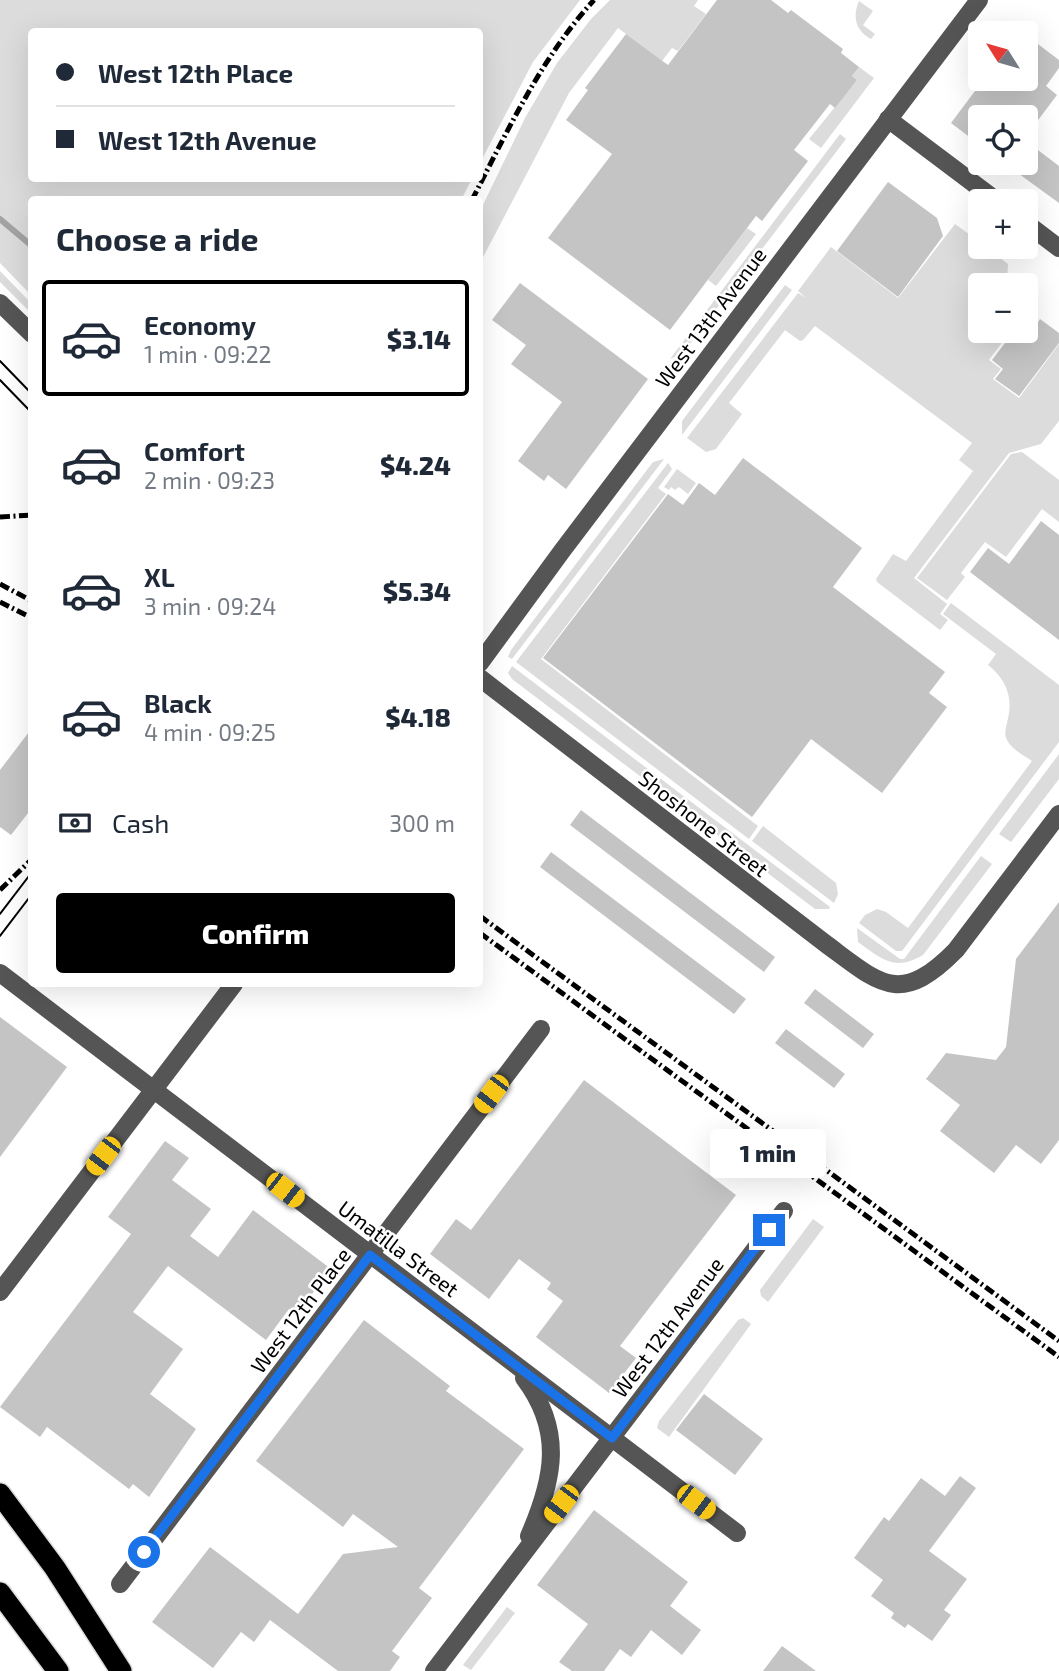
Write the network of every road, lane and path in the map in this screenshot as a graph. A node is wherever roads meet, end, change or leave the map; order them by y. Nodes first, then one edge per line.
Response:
1 (979, 0) edge
2 (888, 120) junction
3 (981, 189) edge
4 (1038, 232) edge
5 (1059, 248) edge
6 (0, 303) edge
7 (28, 330) edge
8 (483, 659) edge
9 (483, 680) edge
10 (1059, 814) edge
11 (0, 973) edge
12 (232, 987) edge
13 (541, 1029) dead end
14 (153, 1090) junction
15 (784, 1211) dead end
16 (370, 1255) junction
17 (0, 1292) edge
18 (508, 1359) junction
19 (612, 1438) junction
20 (0, 1494) edge
21 (737, 1534) dead end
22 (516, 1564) junction
23 (120, 1584) dead end
24 (0, 1593) edge
25 (58, 1671) edge
26 (121, 1671) edge
27 (435, 1671) edge

1 - 2 street, West 13th Avenue
2 - 3 street
2 - 8 street, West 13th Avenue
4 - 5 street
6 - 7 street
9 - 10 street, Shoshone Street
11 - 14 street, Umatilla Street
12 - 14 street
13 - 16 street, West 12th Place
14 - 16 street, Umatilla Street
14 - 17 street
15 - 19 street, West 12th Avenue
16 - 18 street, Umatilla Street
16 - 23 street, West 12th Place
18 - 19 street, Umatilla Street
18 - 22 street
19 - 21 street, Umatilla Street
19 - 22 street, West 12th Avenue
20 - 26 highway
22 - 27 street, West 12th Avenue
24 - 25 highway

